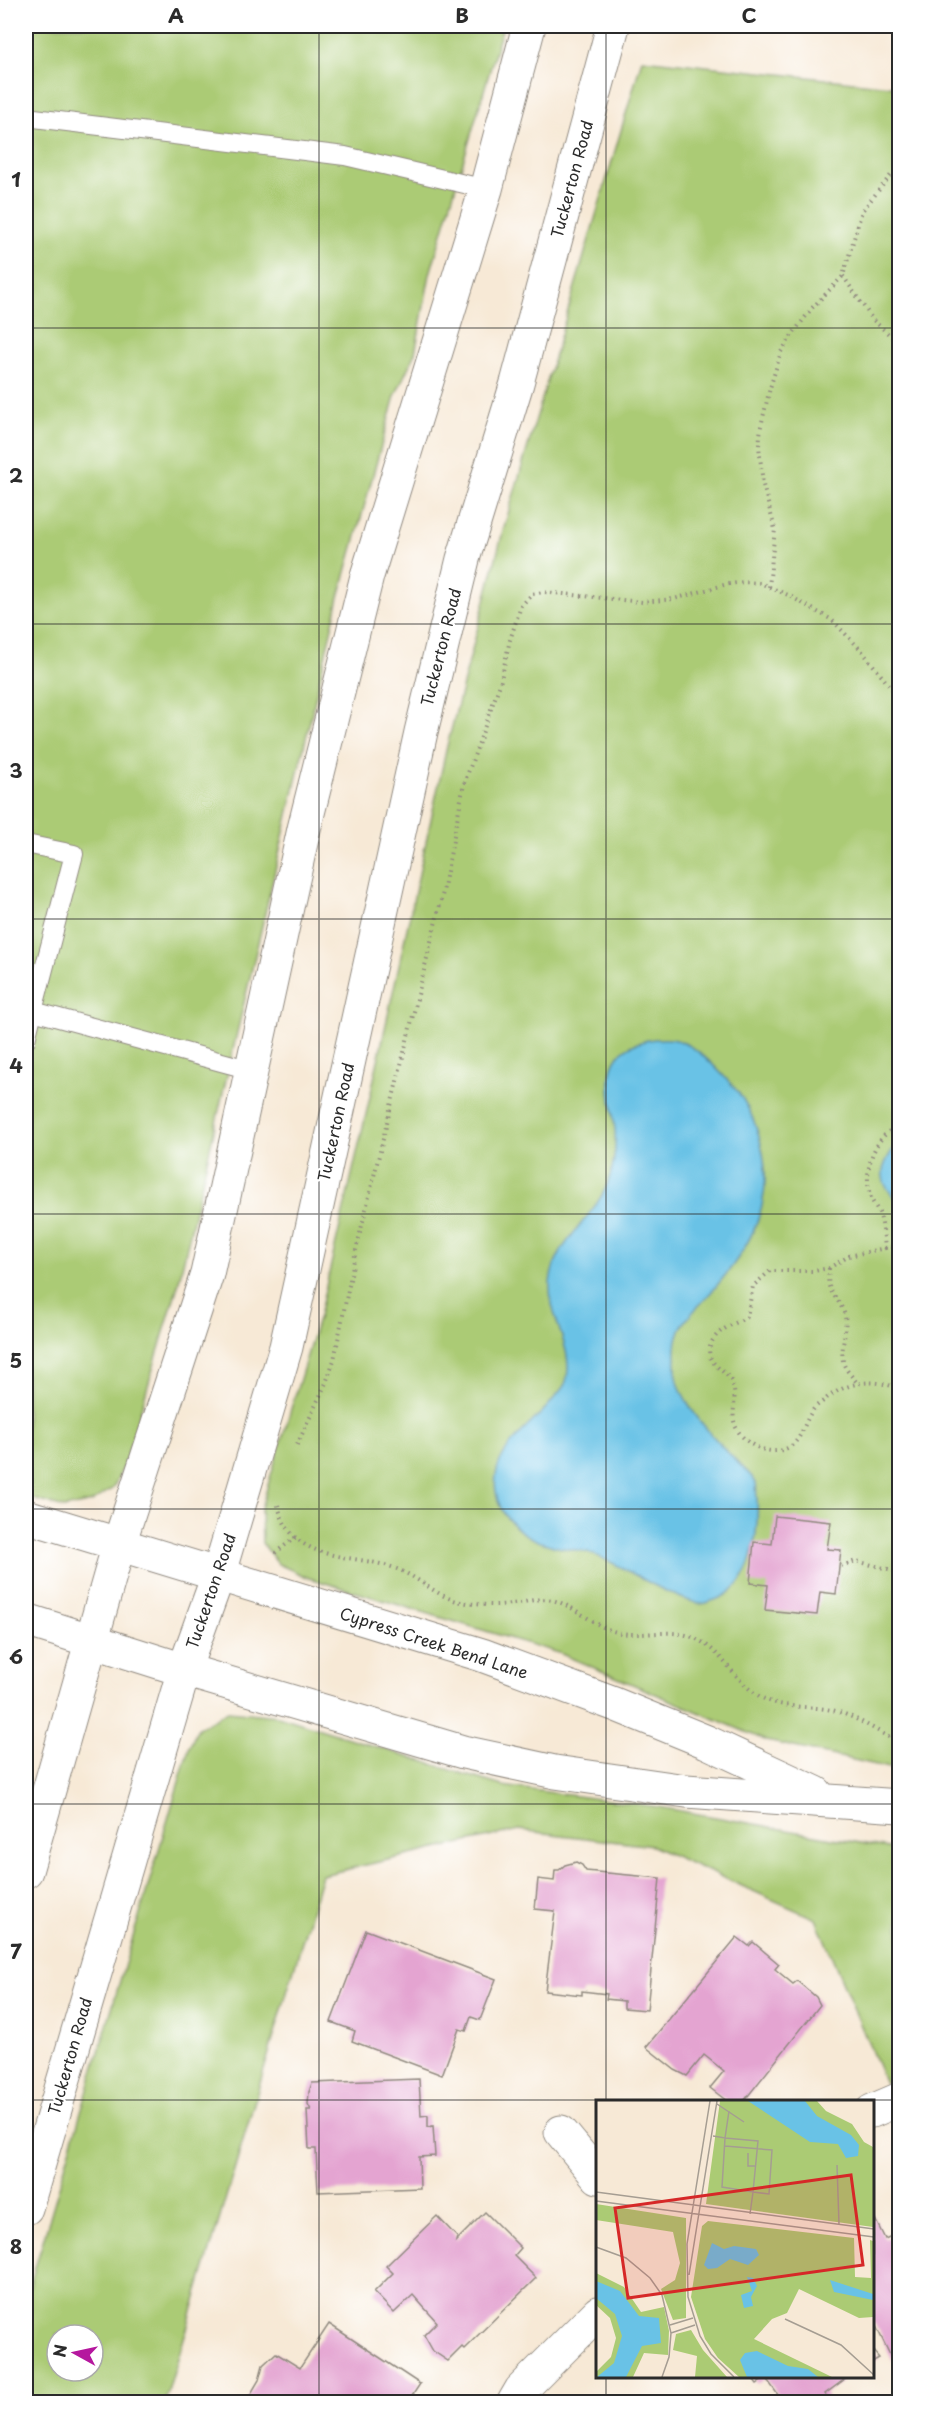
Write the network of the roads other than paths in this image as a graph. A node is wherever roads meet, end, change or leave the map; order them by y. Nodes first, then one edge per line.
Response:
1 (529, 26) edge
2 (613, 26) edge
3 (26, 117) edge
4 (486, 189) junction
5 (26, 844) edge
6 (29, 1010) edge
7 (26, 1040) edge
8 (251, 1070) junction
9 (26, 1516) edge
10 (119, 1544) junction
11 (218, 1576) junction
12 (26, 1620) edge
13 (93, 1640) junction
14 (184, 1670) junction
15 (831, 1800) junction
16 (900, 1806) edge
17 (26, 1871) edge
18 (900, 2099) edge
19 (874, 2111) edge
20 (561, 2132) dead end
21 (596, 2175) edge
22 (26, 2208) edge
23 (596, 2315) edge
24 (514, 2403) edge

1 - 4 main road
2 - 11 main road, Tuckerton Road
3 - 4 lane
4 - 8 main road
5 - 6 lane
6 - 7 lane
6 - 8 lane
8 - 10 main road
9 - 10 main road, Cypress Creek Bend Lane
10 - 11 main road, Cypress Creek Bend Lane
10 - 13 main road
11 - 14 main road, Tuckerton Road
11 - 15 main road, Cypress Creek Bend Lane
12 - 13 main road, Cypress Creek Bend Lane
13 - 14 main road, Cypress Creek Bend Lane
13 - 17 main road
14 - 15 main road, Cypress Creek Bend Lane
14 - 22 main road, Tuckerton Road
15 - 16 main road, Cypress Creek Bend Lane
18 - 19 main road
20 - 21 main road
23 - 24 main road

